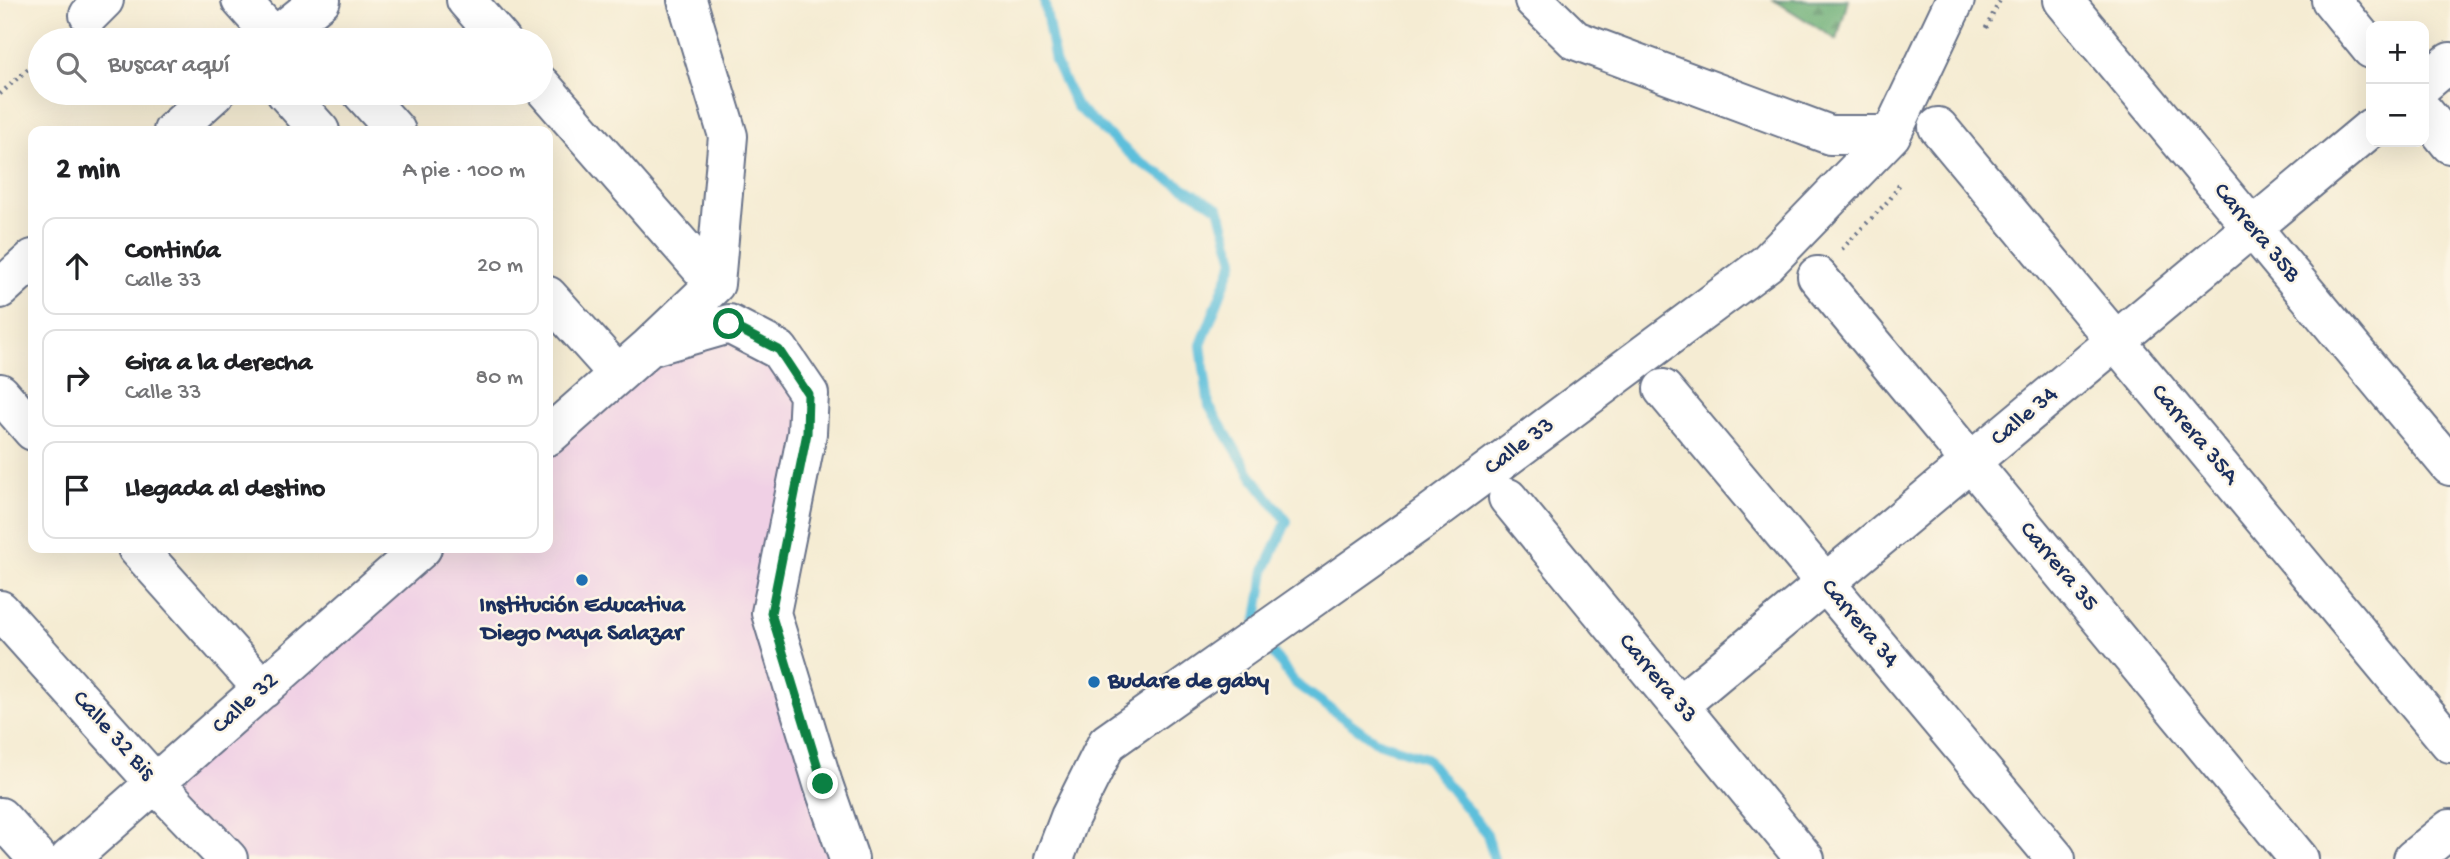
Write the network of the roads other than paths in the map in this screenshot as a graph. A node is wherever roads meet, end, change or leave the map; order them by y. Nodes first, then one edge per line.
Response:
1 (241, 0) edge
2 (466, 0) edge
3 (687, 0) edge
4 (1534, 0) edge
5 (2063, 0) edge
6 (2330, 0) edge
7 (1961, 2) edge
8 (297, 27) edge
9 (490, 28) edge
10 (2366, 43) edge
11 (2450, 62) edge
12 (2429, 80) edge
13 (553, 99) edge
14 (202, 105) edge
15 (297, 105) edge
16 (373, 105) edge
17 (2429, 118) edge
18 (179, 126) edge
19 (316, 126) edge
20 (392, 126) edge
21 (1938, 127) dead end
22 (2366, 132) edge
23 (1891, 135) junction
24 (2450, 144) edge
25 (2252, 228) junction
26 (28, 264) edge
27 (1817, 276) dead end
28 (715, 284) junction
29 (0, 289) edge
30 (553, 302) edge
31 (2115, 341) junction
32 (649, 347) junction
33 (618, 374) junction
34 (1662, 389) dead end
35 (0, 393) edge
36 (28, 425) edge
37 (553, 432) edge
38 (1971, 462) junction
39 (2450, 466) edge
40 (1508, 498) dead end
41 (145, 553) edge
42 (416, 553) edge
43 (1825, 583) junction
44 (0, 610) edge
45 (263, 689) junction
46 (1679, 705) junction
47 (2450, 743) edge
48 (156, 784) junction
49 (0, 817) edge
50 (2450, 828) edge
51 (38, 859) edge
52 (69, 859) edge
53 (228, 859) edge
54 (849, 859) edge
55 (1054, 859) edge
56 (1805, 859) edge
57 (2056, 859) edge
58 (2300, 859) edge
59 (2413, 859) edge

1 - 8 street
2 - 9 street
3 - 28 street
4 - 23 street
5 - 25 street, Carrera 35B
6 - 10 street
7 - 23 street, Calle 33
11 - 12 street
13 - 28 street
14 - 18 street
15 - 19 street
16 - 20 street
17 - 24 street
21 - 31 street, Carrera 35A
22 - 25 street, Calle 34
23 - 55 street, Calle 33
25 - 31 street, Calle 34
25 - 39 street, Carrera 35B
26 - 29 street
27 - 38 street, Carrera 35
28 - 32 street
30 - 33 street
31 - 38 street, Calle 34
31 - 47 street, Carrera 35A
32 - 33 street
32 - 54 street
33 - 37 street
34 - 43 street, Carrera 34
35 - 36 street
38 - 43 street, Calle 34
38 - 58 street, Carrera 35
40 - 46 street, Carrera 33
41 - 45 street
42 - 45 street, Calle 32
43 - 46 street, Calle 34
43 - 57 street, Carrera 34
44 - 48 street, Calle 32 Bis
45 - 48 street, Calle 32
46 - 56 street, Carrera 33
48 - 52 street, Calle 32
48 - 53 street, Calle 32 Bis
49 - 51 street
50 - 59 street

